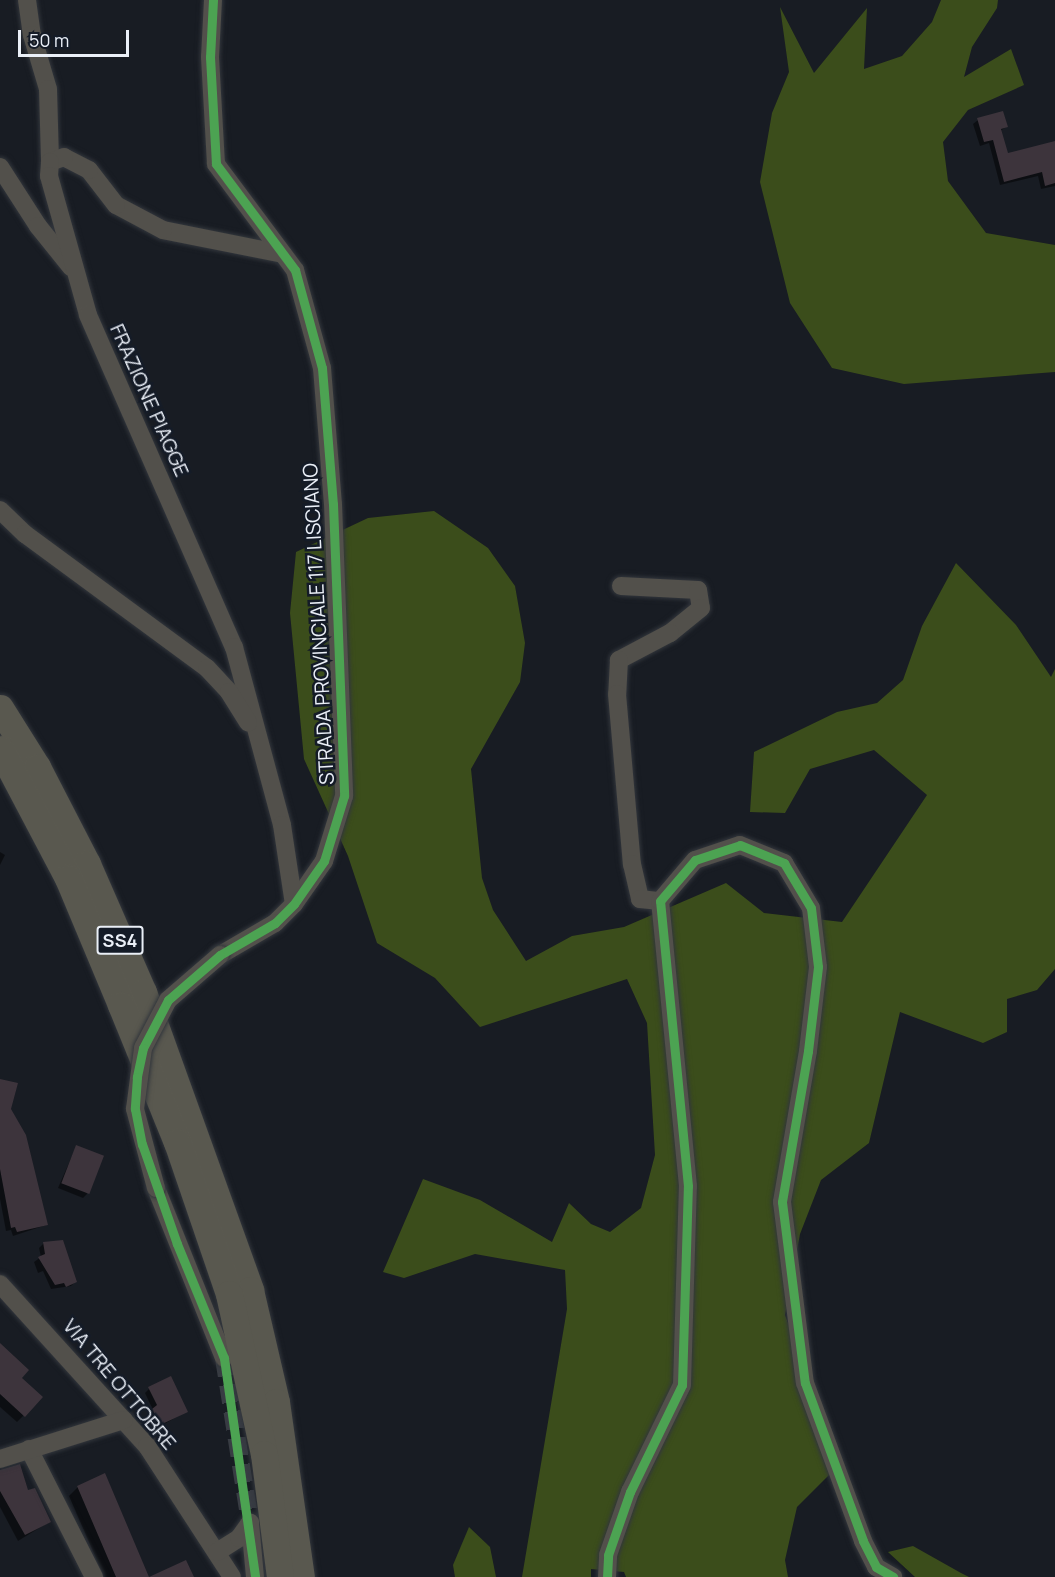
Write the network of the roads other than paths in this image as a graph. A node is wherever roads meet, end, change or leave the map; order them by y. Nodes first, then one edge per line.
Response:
1 (27, 0) edge
2 (213, 0) edge
3 (50, 162) junction
4 (0, 167) edge
5 (283, 254) junction
6 (76, 273) junction
7 (0, 510) edge
8 (621, 586) dead end
9 (0, 708) edge
10 (0, 749) edge
11 (266, 765) junction
12 (660, 901) junction
13 (294, 904) junction
14 (0, 1284) edge
15 (224, 1358) tunnel mouth
16 (124, 1420) junction
17 (29, 1449) junction
18 (0, 1459) edge
19 (217, 1552) junction
20 (253, 1552) junction
21 (230, 1573) edge
22 (94, 1577) edge
23 (255, 1577) edge
24 (280, 1577) edge
25 (301, 1577) edge
26 (607, 1577) edge
27 (893, 1577) edge

1 - 3 street, FRAZIONE PIAGGE
2 - 5 street, STRADA PROVINCIALE 117 LISCIANO
3 - 5 street
3 - 6 street, FRAZIONE PIAGGE
4 - 6 street
5 - 13 street, STRADA PROVINCIALE 117 LISCIANO
6 - 11 street, FRAZIONE PIAGGE
7 - 11 street
8 - 12 street
9 - 25 highway, SS4
10 - 24 highway, SS4
11 - 13 street, FRAZIONE PIAGGE
12 - 26 street
12 - 27 street
13 - 15 street, STRADA PROVINCIALE 117 LISCIANO, bridge
14 - 16 street, VIA TRE OTTOBRE
16 - 17 street
16 - 19 street, VIA TRE OTTOBRE
17 - 18 street
17 - 22 street
19 - 20 street
19 - 21 street, VIA TRE OTTOBRE
20 - 21 street
20 - 23 street

